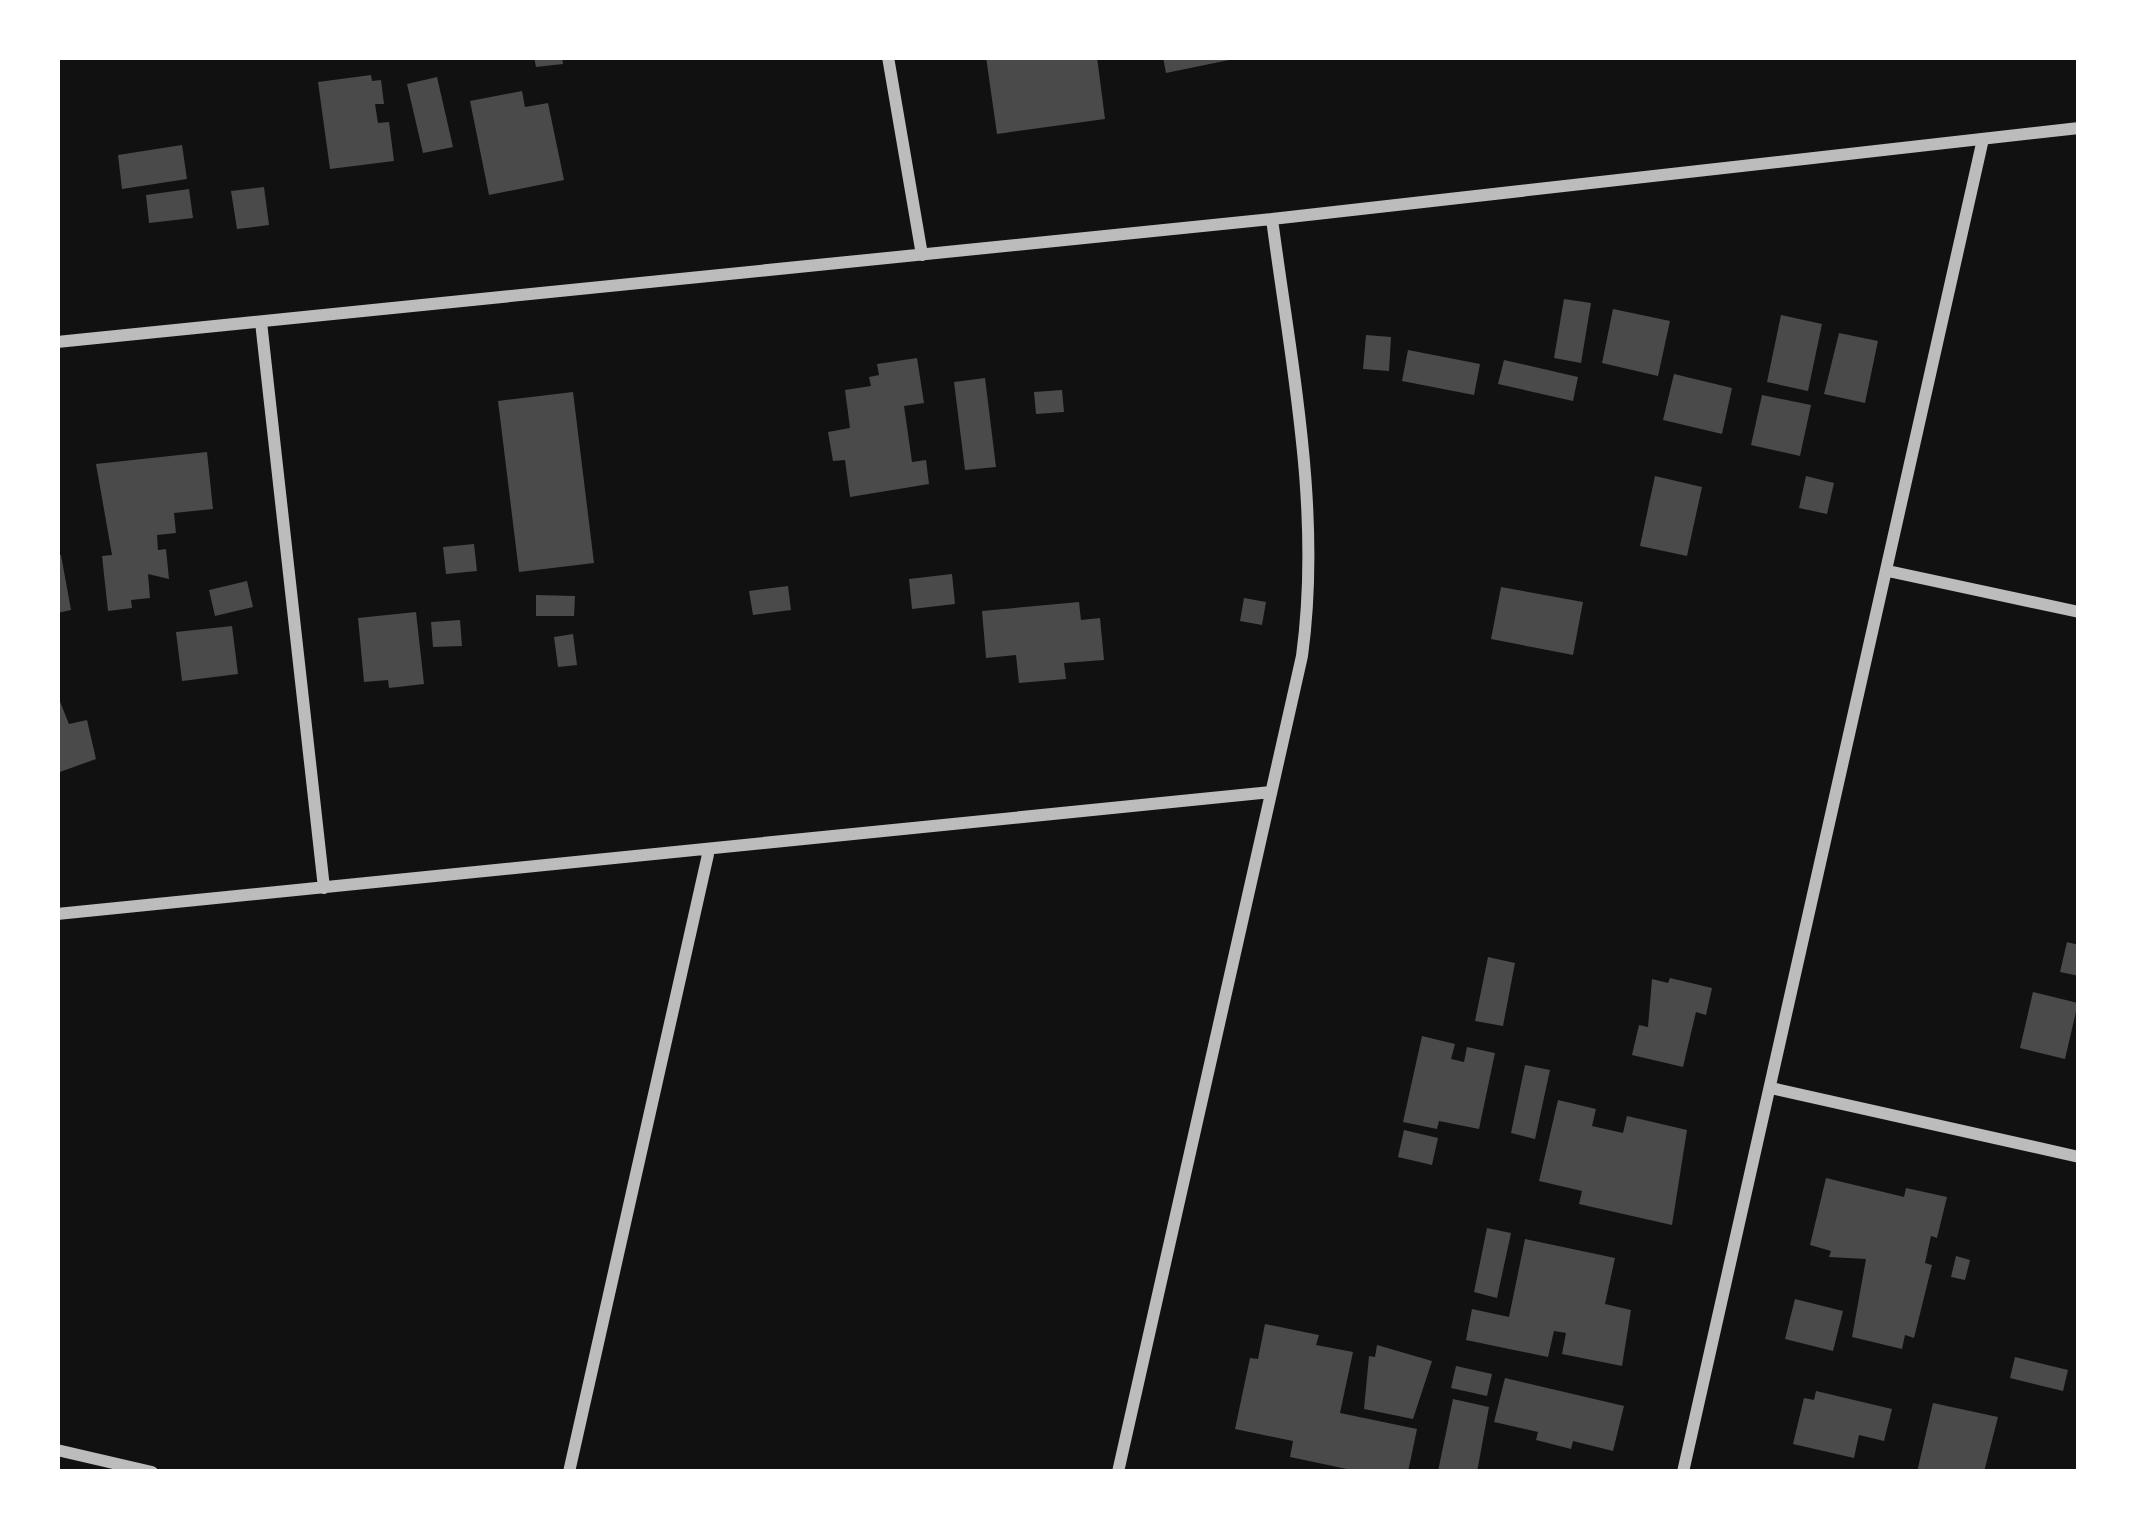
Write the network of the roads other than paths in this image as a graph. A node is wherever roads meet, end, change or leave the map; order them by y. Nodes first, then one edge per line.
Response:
1 (888, 57) edge
2 (2079, 128) edge
3 (1983, 139) junction
4 (1272, 219) junction
5 (922, 255) junction
6 (260, 322) junction
7 (57, 342) edge
8 (1888, 571) junction
9 (2079, 612) edge
10 (1271, 792) junction
11 (709, 850) junction
12 (324, 888) junction
13 (57, 914) edge
14 (1771, 1088) junction
15 (2079, 1157) edge
16 (57, 1450) edge
17 (152, 1472) edge
18 (569, 1472) edge
19 (1118, 1472) edge
20 (1683, 1472) edge

1 - 5 street
2 - 3 street
3 - 4 street
3 - 8 street
4 - 5 street
4 - 10 street
5 - 6 street
6 - 7 street
6 - 12 street
8 - 9 street
8 - 14 street
10 - 11 street
10 - 19 street
11 - 12 street
11 - 18 street
12 - 13 street
14 - 15 street
14 - 20 street
16 - 17 street

